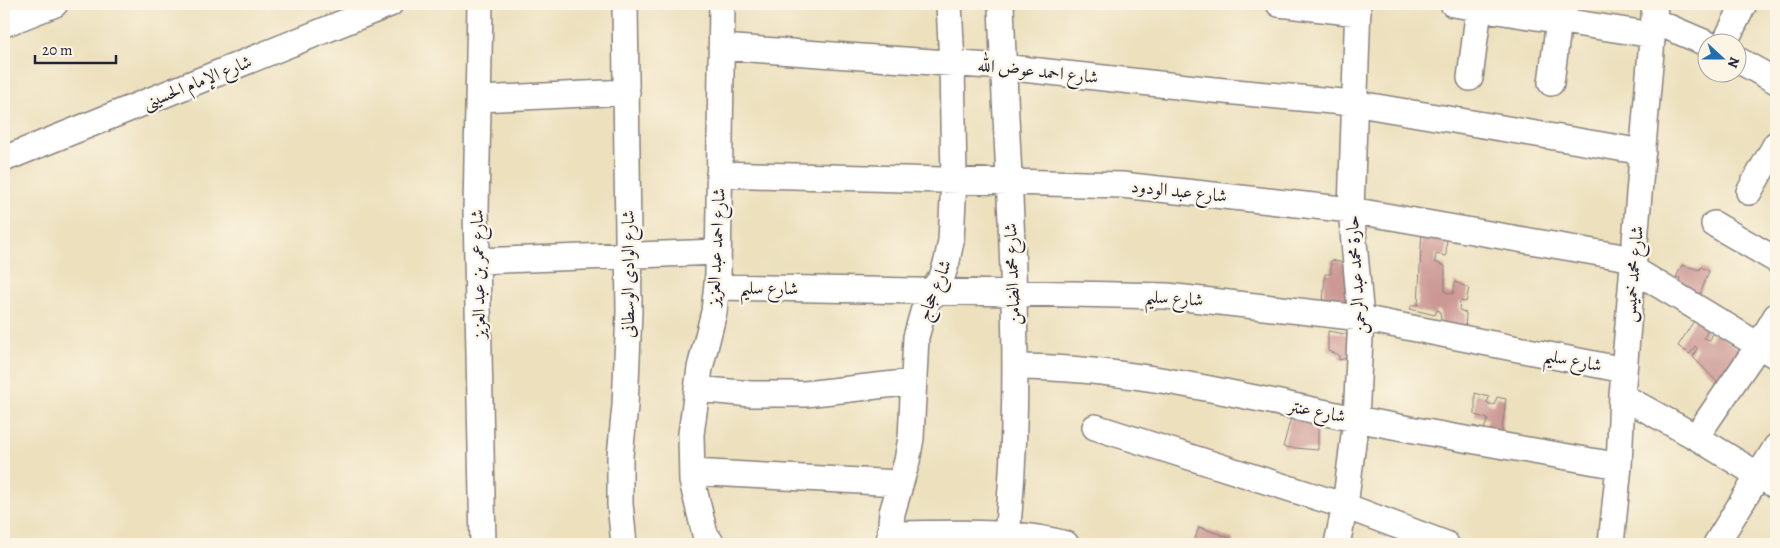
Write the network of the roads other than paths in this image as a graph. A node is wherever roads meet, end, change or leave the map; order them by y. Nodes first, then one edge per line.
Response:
1 (55, 4) edge
2 (390, 4) edge
3 (480, 4) edge
4 (625, 4) edge
5 (722, 4) edge
6 (950, 4) edge
7 (1001, 4) edge
8 (1279, 4) edge
9 (1453, 4) edge
10 (1744, 4) edge
11 (1358, 8) edge
12 (1479, 8) junction
13 (1660, 18) edge
14 (1559, 20) junction
15 (4, 24) edge
16 (1730, 32) edge
17 (1698, 39) edge
18 (722, 47) junction
19 (952, 63) junction
20 (1003, 66) junction
21 (1748, 66) edge
22 (1470, 78) dead end
23 (1776, 81) edge
24 (1552, 83) dead end
25 (627, 92) junction
26 (479, 99) junction
27 (1354, 104) junction
28 (1776, 144) edge
29 (1643, 152) junction
30 (4, 160) edge
31 (719, 174) junction
32 (954, 180) junction
33 (1010, 181) junction
34 (1749, 192) dead end
35 (1351, 210) junction
36 (1714, 224) dead end
37 (718, 252) junction
38 (628, 255) junction
39 (1776, 260) edge
40 (477, 261) junction
41 (1634, 264) junction
42 (717, 287) junction
43 (932, 291) junction
44 (1013, 292) junction
45 (1776, 316) edge
46 (1362, 318) junction
47 (1768, 350) edge
48 (1015, 367) junction
49 (1624, 370) junction
50 (913, 382) junction
51 (697, 389) junction
52 (1622, 396) junction
53 (1356, 419) junction
54 (1095, 427) dead end
55 (1696, 437) junction
56 (1776, 447) edge
57 (1618, 466) junction
58 (692, 472) junction
59 (1767, 481) edge
60 (900, 483) junction
61 (1345, 506) junction
62 (890, 539) edge
63 (1007, 539) edge
64 (483, 544) edge
65 (624, 544) edge
66 (712, 544) edge
67 (1066, 544) edge
68 (1337, 544) edge
69 (1446, 544) edge
70 (1611, 544) edge
71 (1716, 544) edge

1 - 15 street
2 - 30 street, شارع الإمام الحسينى
3 - 26 street, شارع عمر بن عبد العزيز
4 - 25 street, شارع الوادى الوسطانى
5 - 18 street, شارع احمد عبد العزيز
6 - 19 street, شارع حجاج
7 - 20 street, شارع محمد الضامن
8 - 11 street
9 - 12 street
10 - 16 street
11 - 27 street, حارة محمد عبد الرحمن
12 - 14 street
12 - 22 street
13 - 14 street
13 - 17 street
13 - 29 street, شارع محمد خميس
14 - 24 street
18 - 19 street, شارع احمد عوض الله
18 - 31 street, شارع احمد عبد العزيز
19 - 20 street, شارع احمد عوض الله
19 - 32 street, شارع حجاج
20 - 27 street, شارع احمد عوض الله
20 - 33 street, شارع محمد الضامن
21 - 23 street
25 - 26 street
25 - 38 street, شارع الوادى الوسطانى
26 - 40 street, شارع عمر بن عبد العزيز
27 - 29 street, شارع احمد عوض الله
27 - 35 street, حارة محمد عبد الرحمن
28 - 34 street
29 - 41 street, شارع محمد خميس
31 - 32 street, شارع عبد الودود
31 - 37 street, شارع احمد عبد العزيز
32 - 33 street, شارع عبد الودود
32 - 43 street, شارع حجاج
33 - 35 street, شارع عبد الودود
33 - 44 street, شارع محمد الضامن
35 - 41 street, شارع عبد الودود
35 - 46 street, حارة محمد عبد الرحمن
36 - 39 street
37 - 38 street
37 - 42 street, شارع احمد عبد العزيز
38 - 40 street
38 - 65 street, شارع الوادى الوسطانى
40 - 64 street, شارع عمر بن عبد العزيز
41 - 47 street
41 - 49 street, شارع محمد خميس
42 - 43 street, شارع سليم
42 - 51 street, شارع احمد عبد العزيز
43 - 44 street, شارع سليم
43 - 50 street, شارع حجاج
44 - 46 street, شارع سليم
44 - 48 street, شارع محمد الضامن
45 - 47 street
46 - 49 street, شارع سليم
46 - 53 street, حارة محمد عبد الرحمن
47 - 55 street
48 - 53 street, شارع عنتر
48 - 63 street, شارع محمد الضامن
49 - 52 street, شارع محمد خميس
50 - 51 street
50 - 60 street, شارع حجاج
51 - 58 street, شارع احمد عبد العزيز
52 - 55 street
52 - 57 street, شارع محمد خميس
53 - 57 street, شارع عنتر
53 - 61 street, حارة محمد عبد الرحمن
54 - 61 street
55 - 59 street
56 - 59 street
57 - 70 street, شارع محمد خميس
58 - 60 street
58 - 66 street, شارع احمد عبد العزيز
59 - 71 street
60 - 62 street, شارع حجاج
61 - 68 street, حارة محمد عبد الرحمن
61 - 69 street
62 - 63 street
63 - 67 street

